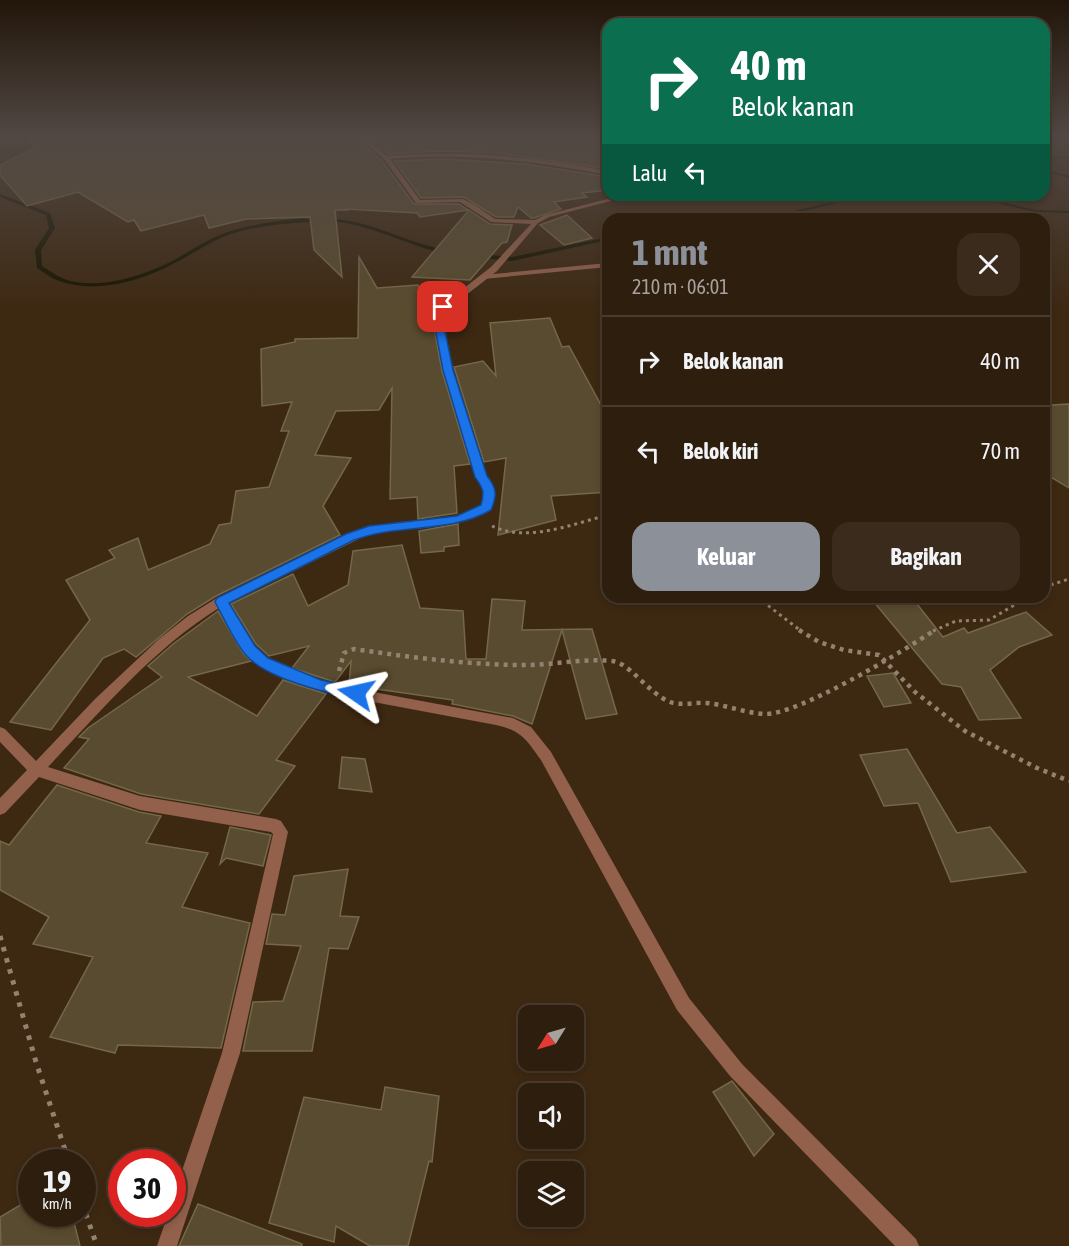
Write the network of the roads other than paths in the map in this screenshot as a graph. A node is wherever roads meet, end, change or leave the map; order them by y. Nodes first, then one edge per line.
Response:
1 (411, 194) edge
2 (607, 201) edge
3 (536, 222) junction
4 (602, 266) edge
5 (483, 277) junction
6 (221, 602) junction
7 (0, 733) edge
8 (36, 770) junction
9 (0, 808) edge
10 (167, 1246) edge
11 (909, 1246) edge

1 - 3 street
2 - 3 street
3 - 5 street
4 - 5 street
5 - 6 street
6 - 8 street
6 - 11 street
7 - 8 street
8 - 9 street
8 - 10 street

